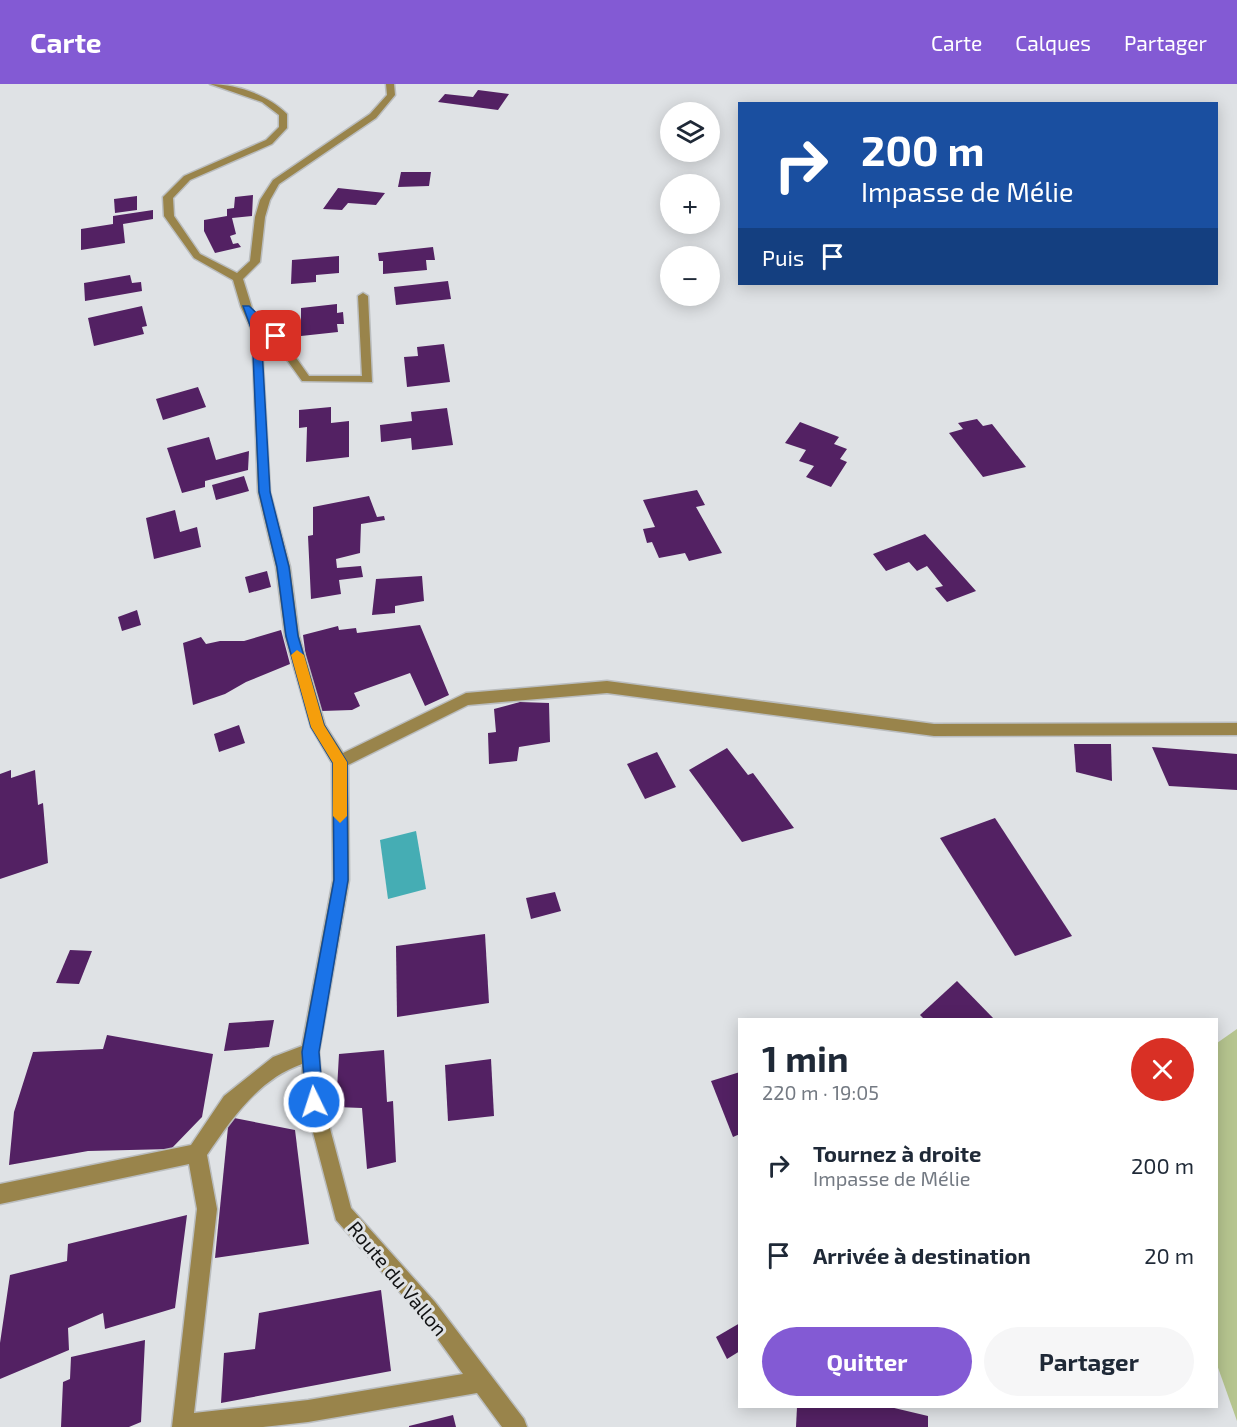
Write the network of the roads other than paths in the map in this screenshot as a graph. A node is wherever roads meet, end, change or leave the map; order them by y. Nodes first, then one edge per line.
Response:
1 (214, 84) edge
2 (390, 84) edge
3 (238, 278) junction
4 (363, 296) dead end
5 (246, 308) junction
6 (1237, 729) edge
7 (340, 762) junction
8 (310, 1052) junction
9 (197, 1153) junction
10 (0, 1194) edge
11 (480, 1382) junction
12 (516, 1427) edge

1 - 3 street
2 - 3 street
3 - 5 street
4 - 5 street
5 - 7 street
6 - 7 street
7 - 8 street, Route du Vallon
8 - 9 street
8 - 11 street, Route du Vallon
9 - 10 street
9 - 11 street
11 - 12 street, Route du Vallon

